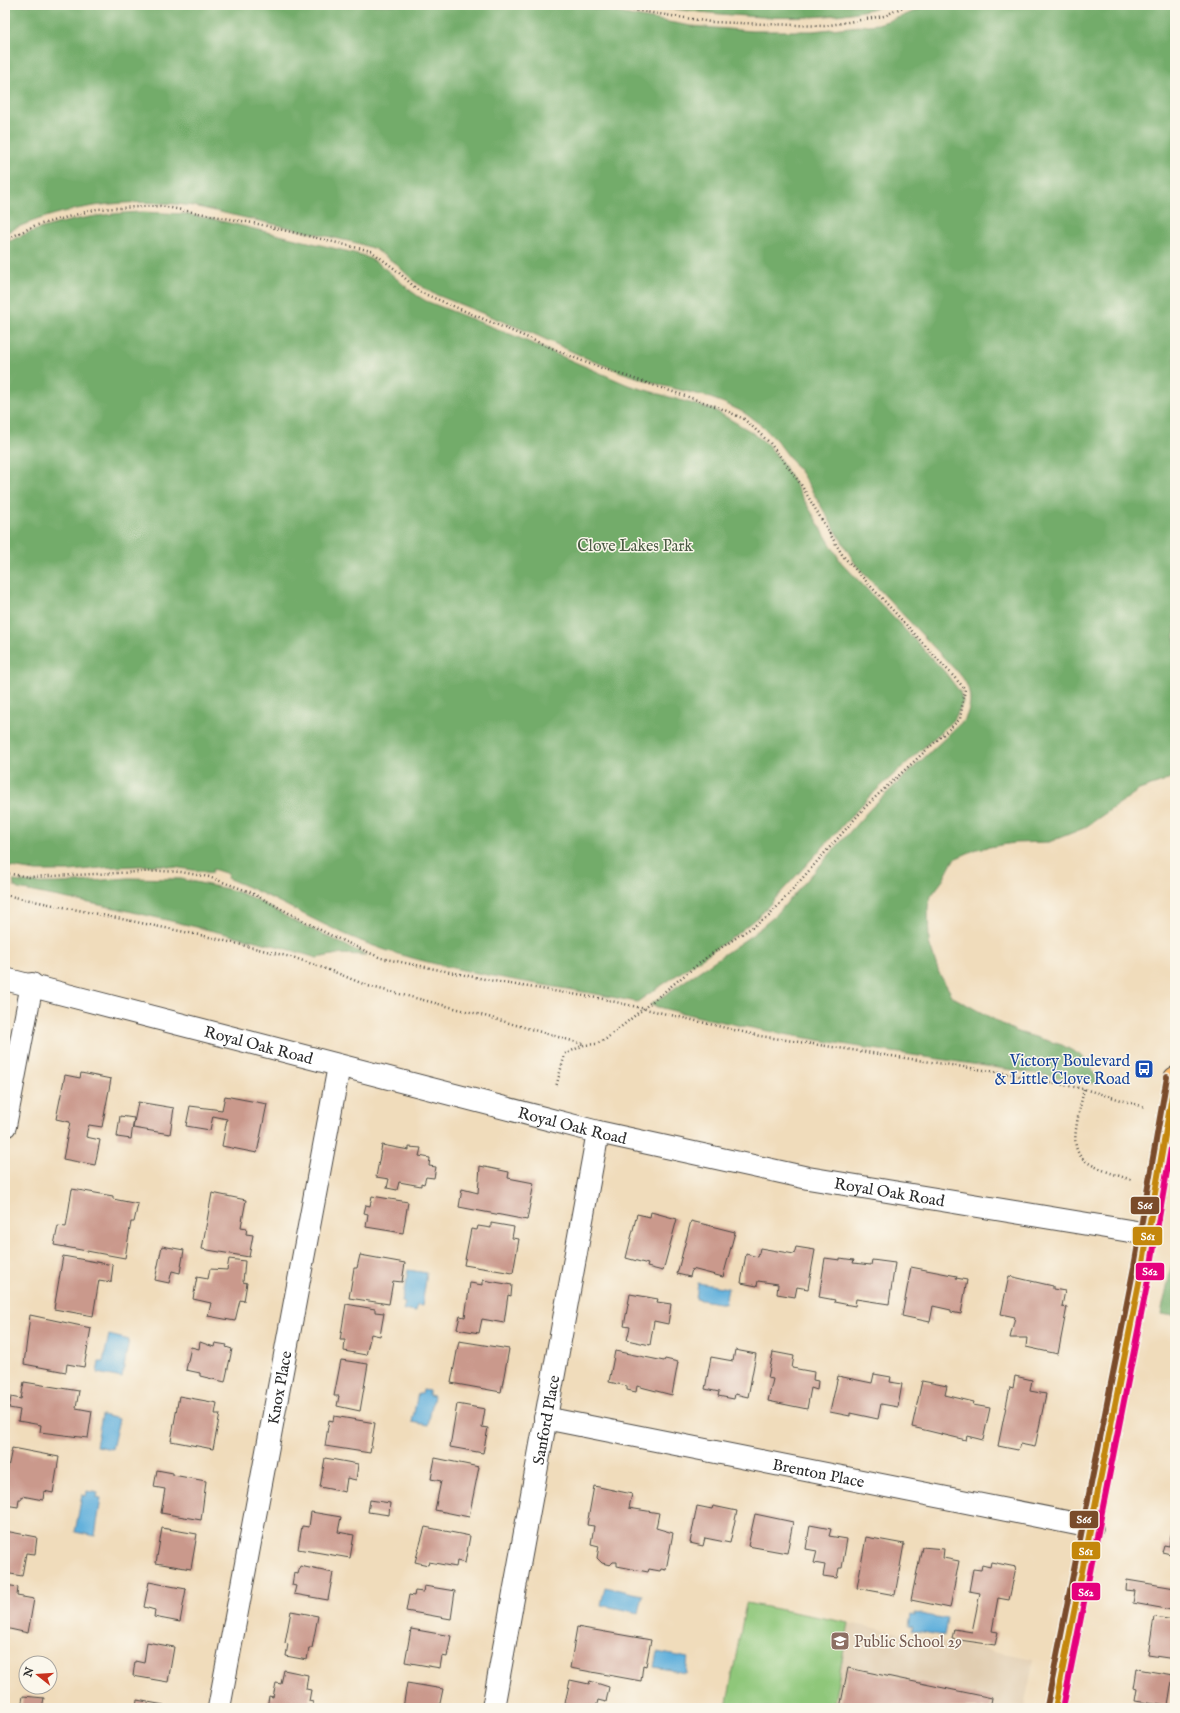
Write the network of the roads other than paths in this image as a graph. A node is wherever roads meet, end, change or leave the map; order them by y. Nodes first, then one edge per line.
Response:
1 (5, 979) edge
2 (32, 984) junction
3 (340, 1066) junction
4 (1175, 1078) edge
5 (5, 1126) edge
6 (598, 1132) junction
7 (1148, 1234) junction
8 (545, 1418) junction
9 (1092, 1527) junction
10 (220, 1708) edge
11 (493, 1708) edge
12 (1055, 1708) edge

1 - 2 street, Royal Oak Road
2 - 3 street, Royal Oak Road
2 - 5 street
3 - 6 street, Royal Oak Road
3 - 10 street, Knox Place
4 - 7 main road
6 - 7 street, Royal Oak Road
6 - 8 street, Sanford Place
7 - 9 main road
8 - 9 street, Brenton Place
8 - 11 street, Sanford Place
9 - 12 main road

